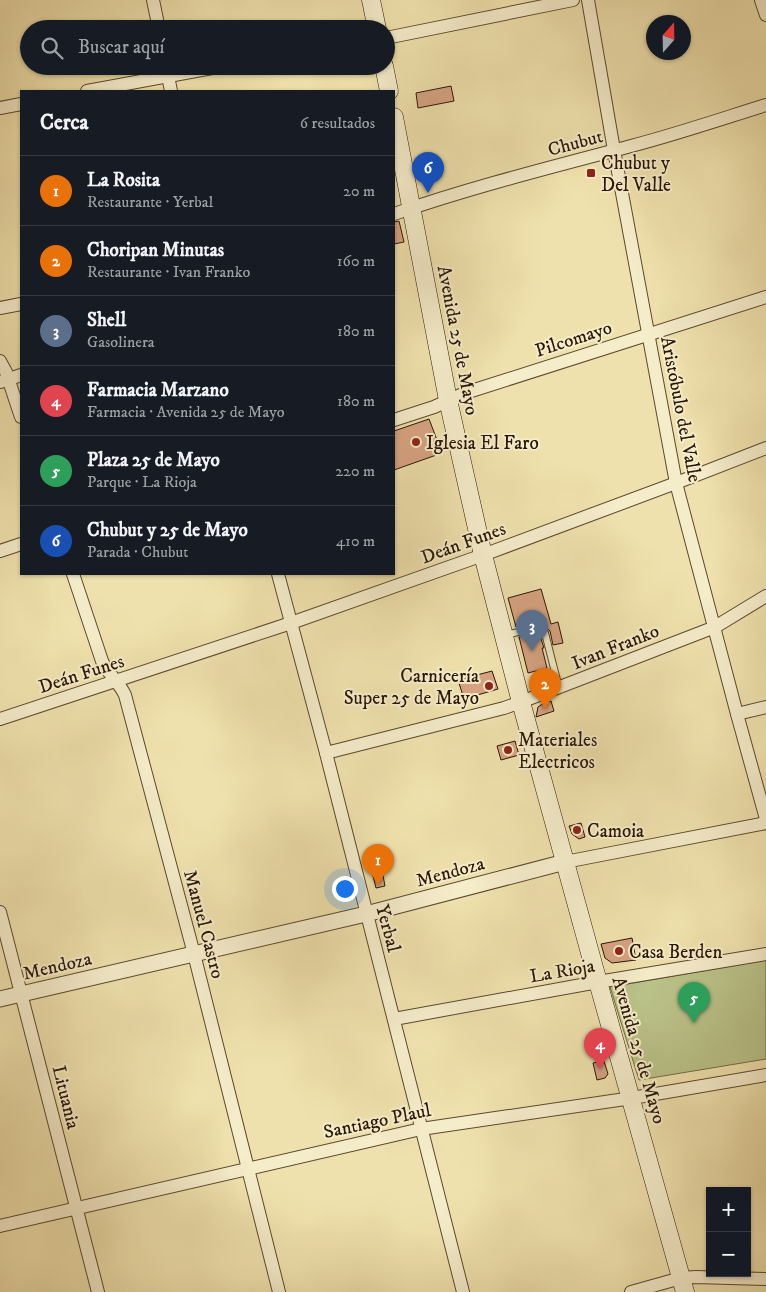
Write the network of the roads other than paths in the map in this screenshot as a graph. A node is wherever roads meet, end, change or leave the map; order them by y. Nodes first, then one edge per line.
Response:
1 (154, 0) edge
2 (371, 0) edge
3 (573, 0) edge
4 (588, 0) edge
5 (761, 0) edge
6 (766, 15) edge
7 (157, 20) edge
8 (375, 20) edge
9 (395, 36) edge
10 (151, 75) edge
11 (168, 75) edge
12 (386, 75) edge
13 (91, 90) edge
14 (171, 90) edge
15 (389, 90) edge
16 (20, 104) edge
17 (766, 105) edge
18 (0, 108) edge
19 (395, 122) edge
20 (614, 150) junction
21 (412, 208) junction
22 (395, 214) edge
23 (766, 297) edge
24 (20, 304) edge
25 (0, 308) edge
26 (648, 334) junction
27 (0, 362) edge
28 (20, 375) edge
29 (4, 380) edge
30 (448, 400) junction
31 (20, 415) edge
32 (395, 420) edge
33 (766, 448) edge
34 (676, 483) junction
35 (20, 544) edge
36 (0, 551) edge
37 (483, 555) junction
38 (73, 575) edge
39 (278, 575) edge
40 (766, 596) edge
41 (291, 623) junction
42 (714, 627) junction
43 (504, 635) junction
44 (115, 681) junction
45 (559, 688) junction
46 (521, 702) junction
47 (766, 706) edge
48 (737, 714) junction
49 (0, 719) edge
50 (326, 753) junction
51 (766, 821) edge
52 (565, 862) junction
53 (0, 912) edge
54 (366, 914) junction
55 (194, 954) junction
56 (766, 954) edge
57 (598, 982) junction
58 (21, 994) junction
59 (0, 999) edge
60 (394, 1019) junction
61 (766, 1074) edge
62 (632, 1098) junction
63 (421, 1129) junction
64 (247, 1168) junction
65 (76, 1208) junction
66 (0, 1226) edge
67 (766, 1279) edge
68 (683, 1285) edge
69 (98, 1292) edge
70 (279, 1292) edge
71 (463, 1292) edge
72 (631, 1292) edge

1 - 7 street
2 - 8 main road
3 - 9 street
4 - 20 street, Aristóbulo del Valle
5 - 6 street
10 - 13 street
11 - 14 street
12 - 15 main road
16 - 18 street
17 - 20 street, Chubut
19 - 21 main road, Avenida 25 de Mayo
20 - 21 street, Chubut
20 - 26 street, Aristóbulo del Valle
21 - 22 street, Chubut
21 - 30 main road, Avenida 25 de Mayo
23 - 26 street, Pilcomayo
24 - 25 street
26 - 30 street, Pilcomayo
26 - 34 street, Aristóbulo del Valle
27 - 29 street
28 - 29 street
29 - 31 street
30 - 32 street, Pilcomayo
30 - 37 main road, Avenida 25 de Mayo
33 - 34 street, Deán Funes
34 - 37 street, Deán Funes
34 - 42 street, Aristóbulo del Valle
35 - 36 street
37 - 41 street, Deán Funes
37 - 43 main road, Avenida 25 de Mayo
38 - 44 street, Manuel Castro
39 - 41 street, Yerbal
40 - 42 street, Ivan Franko
41 - 44 street, Deán Funes
41 - 50 street, Yerbal
42 - 45 street, Ivan Franko
42 - 48 street, Aristóbulo del Valle
43 - 45 lane
43 - 46 main road, Avenida 25 de Mayo
44 - 49 street, Deán Funes
44 - 55 street, Manuel Castro
45 - 46 street, Ivan Franko
46 - 50 street, Ivan Franko
46 - 52 main road, Avenida 25 de Mayo
47 - 48 street
48 - 51 street, Aristóbulo del Valle
50 - 54 street, Yerbal
51 - 52 street, Mendoza
52 - 54 street, Mendoza
52 - 57 main road, Avenida 25 de Mayo
53 - 58 street, Lituania
54 - 55 street, Mendoza
54 - 60 street, Yerbal
55 - 58 street, Mendoza
55 - 64 street, Manuel Castro
56 - 57 street, La Rioja
57 - 60 street, La Rioja
57 - 62 main road, Avenida 25 de Mayo
58 - 59 street, Mendoza
58 - 65 street, Lituania
60 - 63 street, Yerbal
61 - 62 street, Santiago Plaul
62 - 63 street, Santiago Plaul
62 - 68 main road, Avenida 25 de Mayo
63 - 64 street, Santiago Plaul
63 - 71 street, Yerbal
64 - 65 street, Santiago Plaul
64 - 70 street, Manuel Castro
65 - 66 street, Santiago Plaul
65 - 69 street, Lituania
67 - 68 street
68 - 72 street

